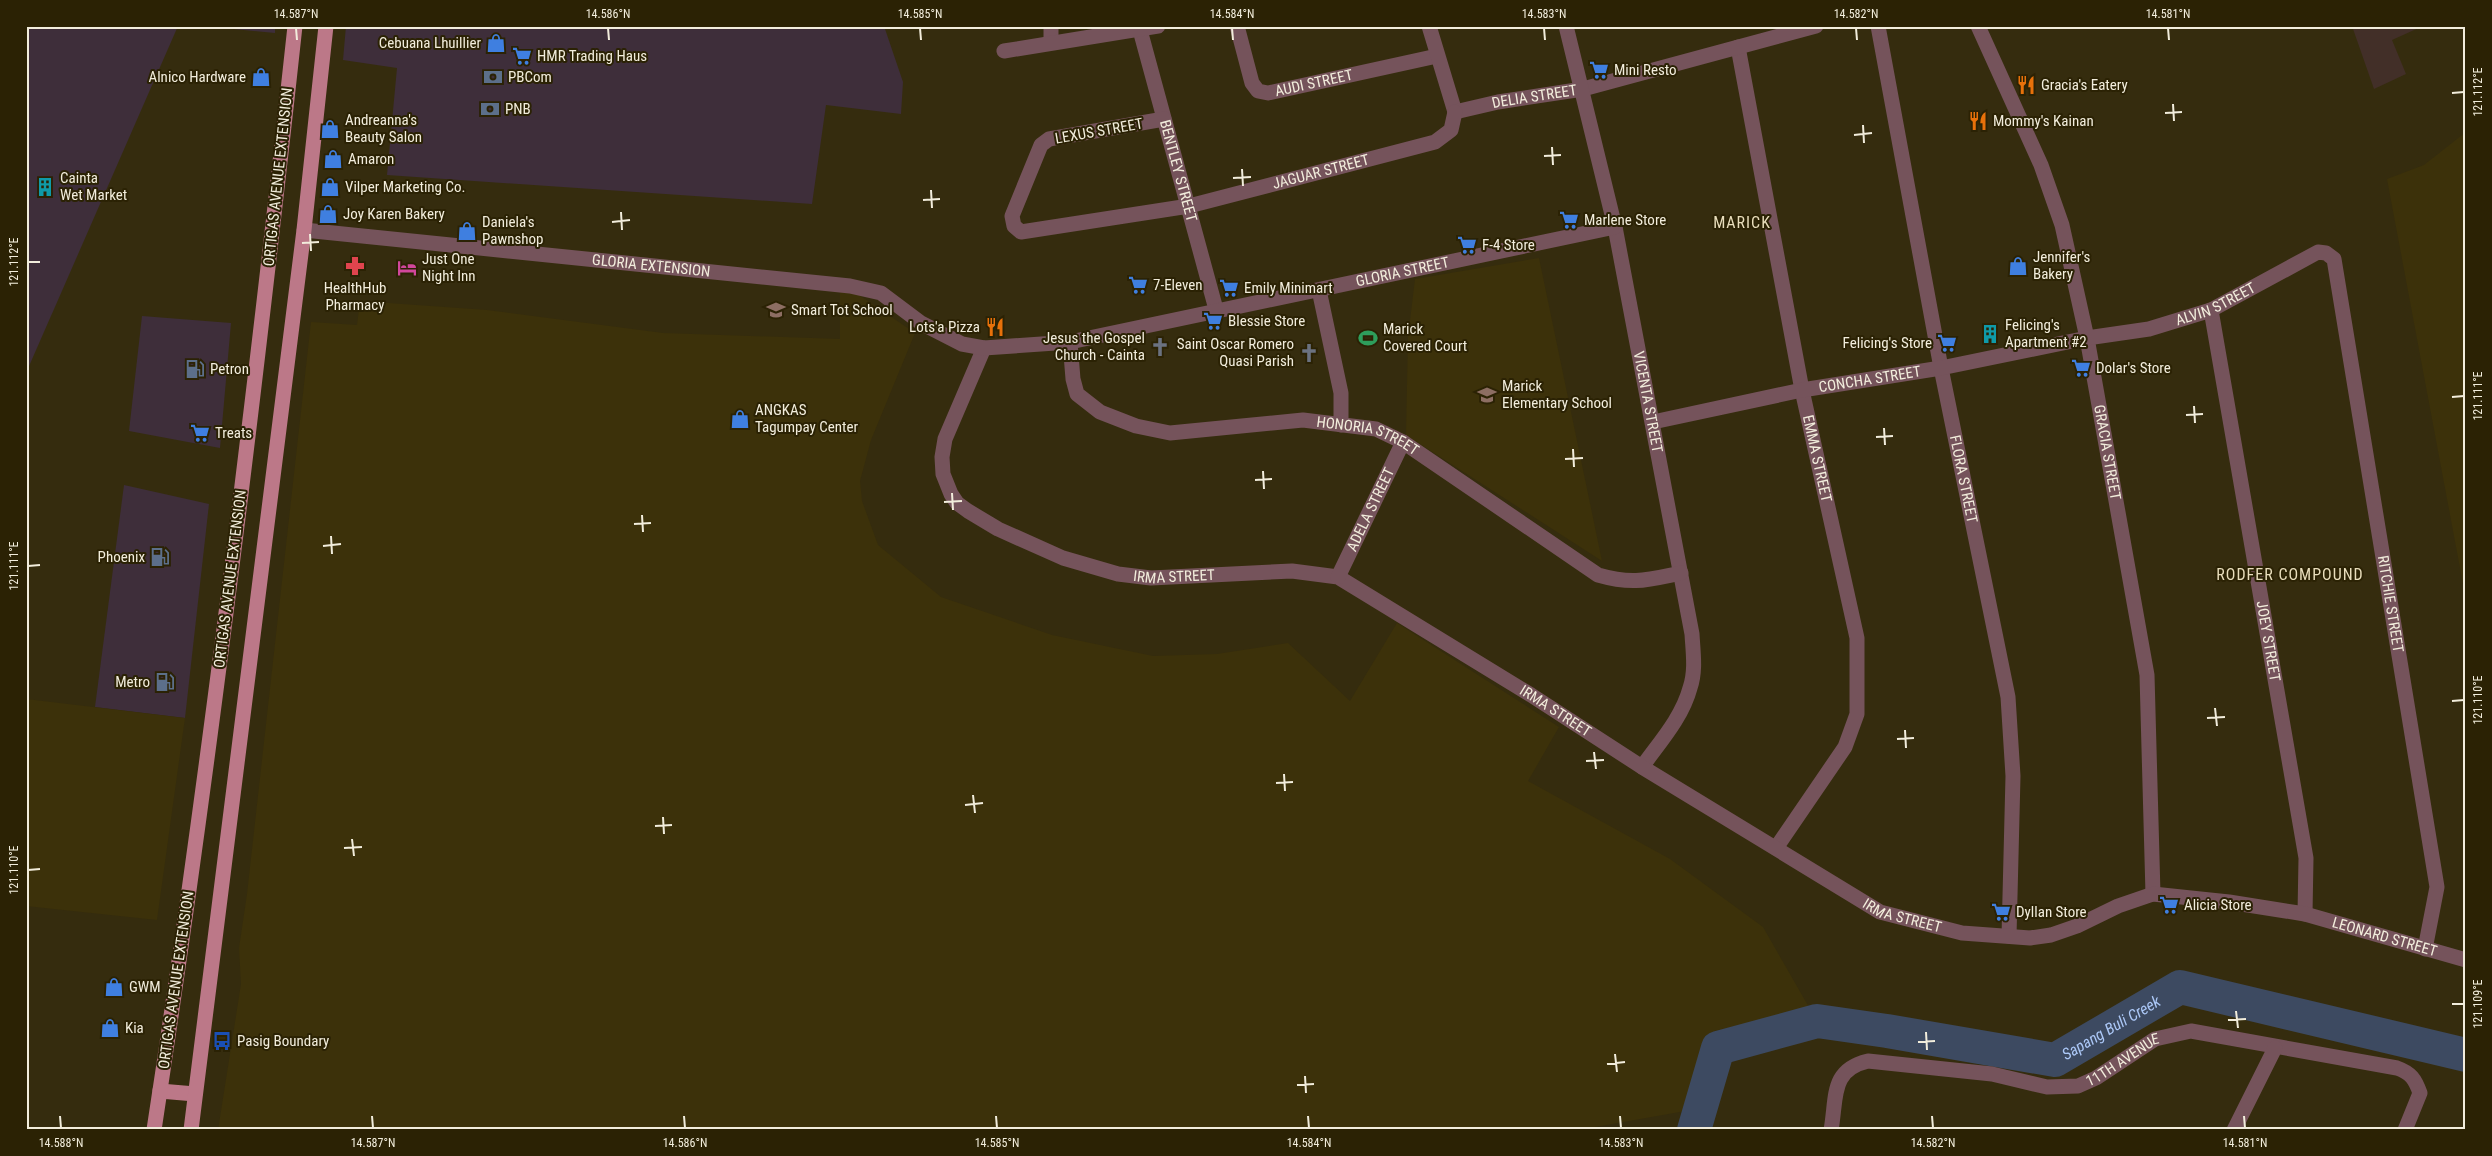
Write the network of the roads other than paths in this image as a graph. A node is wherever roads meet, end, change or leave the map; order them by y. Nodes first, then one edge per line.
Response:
1 (295, 26) edge
2 (326, 26) edge
3 (1051, 26) edge
4 (1158, 26) edge
5 (1237, 26) edge
6 (1429, 26) edge
7 (1566, 26) edge
8 (1816, 26) edge
9 (1878, 26) edge
10 (1978, 26) edge
11 (1140, 30) junction
12 (1052, 42) junction
13 (1738, 47) junction
14 (1004, 51) dead end
15 (1437, 56) junction
16 (1583, 89) junction
17 (1455, 112) junction
18 (1164, 119) junction
19 (1189, 206) junction
20 (1615, 227) junction
21 (304, 230) junction
22 (1021, 232) joint
23 (2334, 259) joint
24 (1319, 290) junction
25 (2211, 310) junction
26 (1217, 313) junction
27 (2087, 338) junction
28 (1070, 342) junction
29 (984, 348) junction
30 (1941, 368) junction
31 (1802, 390) junction
32 (1653, 422) junction
33 (1341, 425) junction
34 (1403, 442) junction
35 (1681, 574) junction
36 (1338, 577) junction
37 (1642, 767) junction
38 (1776, 848) junction
39 (2153, 894) junction
40 (2305, 914) junction
41 (2009, 936) junction
42 (2425, 949) junction
43 (2466, 960) edge
44 (2275, 1048) junction
45 (160, 1091) junction
46 (195, 1094) junction
47 (154, 1130) edge
48 (191, 1130) edge
49 (1831, 1130) edge
50 (2234, 1130) edge
51 (2405, 1130) edge

1 - 45 main road, ORTIGAS AVENUE EXTENSION
2 - 21 main road, ORTIGAS AVENUE EXTENSION
3 - 12 street
4 - 11 street
5 - 15 street, AUDI STREET
6 - 15 street
7 - 16 street, VICENTA STREET
8 - 13 street, DELIA STREET
9 - 30 street, FLORA STREET
10 - 27 street, GRACIA STREET
11 - 12 street
11 - 18 street, BENTLEY STREET
12 - 14 street
13 - 16 street, DELIA STREET
13 - 31 street, EMMA STREET
15 - 17 street
16 - 17 street, DELIA STREET
16 - 20 street, VICENTA STREET
17 - 19 street, JAGUAR STREET
18 - 19 street, BENTLEY STREET
18 - 22 street, LEXUS STREET
19 - 22 street, JAGUAR STREET
19 - 26 street, BENTLEY STREET
20 - 24 street, GLORIA STREET
20 - 32 street, VICENTA STREET
21 - 29 street, GLORIA EXTENSION
21 - 46 main road, ORTIGAS AVENUE EXTENSION
23 - 25 street, ALVIN STREET
23 - 42 street, RITCHIE STREET
24 - 26 street, GLORIA STREET
24 - 33 street
25 - 27 street, ALVIN STREET
25 - 40 street, JOEY STREET
26 - 28 street, GLORIA STREET
27 - 30 street, CONCHA STREET
27 - 39 street, GRACIA STREET
28 - 29 street, GLORIA STREET
28 - 33 street, HONORIA STREET
29 - 36 street, IRMA STREET
30 - 31 street, CONCHA STREET
30 - 41 street, FLORA STREET
31 - 32 street, CONCHA STREET
31 - 38 street, EMMA STREET
32 - 35 street, VICENTA STREET
33 - 34 street, HONORIA STREET
34 - 35 street, HONORIA STREET
34 - 36 street, ADELA STREET
35 - 37 street, VICENTA STREET
36 - 37 street, IRMA STREET
37 - 38 street, IRMA STREET
38 - 41 street, IRMA STREET
39 - 40 street, IRMA STREET
39 - 41 street, IRMA STREET
40 - 42 street, LEONARD STREET
42 - 43 street, LEONARD STREET
44 - 49 street, 11TH AVENUE
44 - 50 street
44 - 51 street, 11TH AVENUE
45 - 46 main road
45 - 47 main road, ORTIGAS AVENUE EXTENSION
46 - 48 main road, ORTIGAS AVENUE EXTENSION

